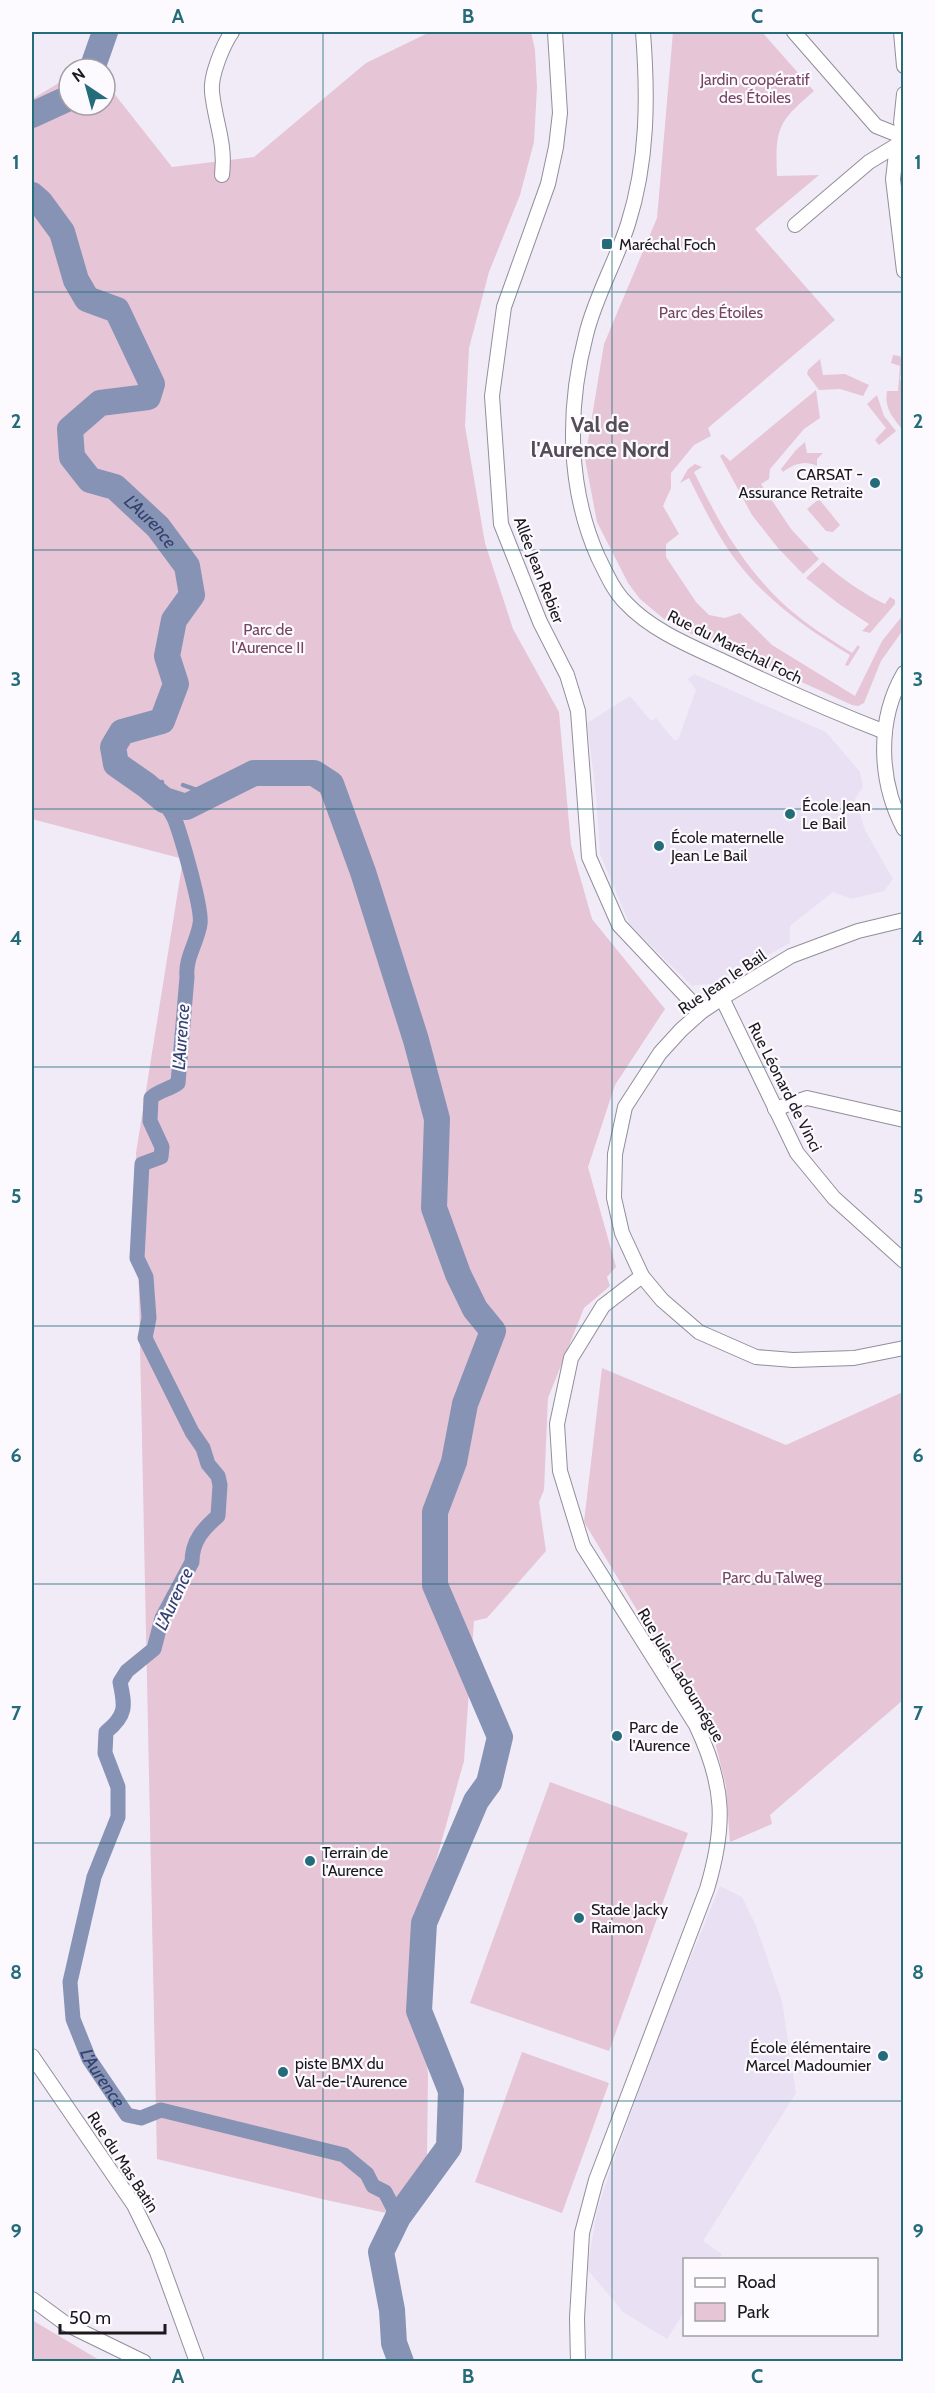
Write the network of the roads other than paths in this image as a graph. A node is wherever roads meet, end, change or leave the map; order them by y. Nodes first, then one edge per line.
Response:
1 (232, 32) edge
2 (555, 32) edge
3 (643, 32) edge
4 (794, 32) edge
5 (902, 32) edge
6 (903, 66) edge
7 (903, 94) edge
8 (900, 136) edge
9 (222, 175) dead end
10 (901, 216) edge
11 (795, 225) dead end
12 (903, 271) edge
13 (903, 673) edge
14 (885, 732) junction
15 (903, 829) edge
16 (903, 920) edge
17 (722, 998) junction
18 (701, 1012) junction
19 (775, 1109) junction
20 (903, 1120) edge
21 (903, 1261) edge
22 (642, 1276) junction
23 (903, 1348) edge
24 (32, 2056) edge
25 (32, 2299) edge
26 (144, 2361) edge
27 (197, 2361) edge
28 (578, 2361) edge

1 - 9 street
2 - 18 street, Allée Jean Rebier
3 - 14 street, Rue du Maréchal Foch
4 - 8 street
5 - 6 street
7 - 8 street
8 - 10 street
8 - 11 street
10 - 12 street
13 - 14 street
14 - 15 street
16 - 17 street, Rue Jean le Bail
17 - 18 street, Rue Jean le Bail
17 - 19 street, Rue Léonard de Vinci
18 - 22 street, Rue Jean le Bail
19 - 20 street
19 - 21 street, Rue Léonard de Vinci
22 - 23 street, Rue Jean le Bail
22 - 28 street, Rue Jules Ladoumégue
24 - 27 street, Rue du Mas Batin
25 - 26 street

